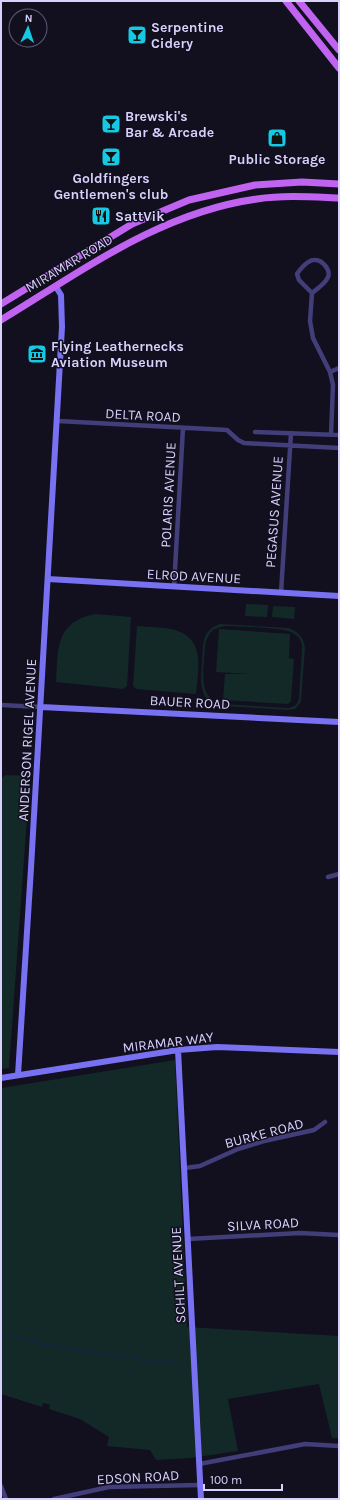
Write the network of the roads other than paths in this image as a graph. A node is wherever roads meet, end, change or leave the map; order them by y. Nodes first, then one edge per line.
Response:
1 (286, 1) edge
2 (301, 2) edge
3 (293, 9) junction
4 (339, 50) edge
5 (339, 68) edge
6 (339, 184) edge
7 (339, 198) edge
8 (56, 287) junction
9 (312, 293) junction
10 (1, 304) edge
11 (1, 320) edge
12 (339, 368) edge
13 (330, 372) junction
14 (58, 421) junction
15 (183, 428) junction
16 (255, 432) dead end
17 (290, 433) junction
18 (331, 435) junction
19 (339, 435) edge
20 (290, 445) junction
21 (339, 448) edge
22 (48, 579) junction
23 (174, 587) junction
24 (281, 593) junction
25 (339, 596) edge
26 (1, 705) edge
27 (41, 707) junction
28 (339, 722) edge
29 (339, 874) edge
30 (328, 877) dead end
31 (178, 1050) junction
32 (339, 1052) edge
33 (18, 1075) junction
34 (1, 1078) edge
35 (326, 1122) dead end
36 (185, 1168) junction
37 (339, 1235) edge
38 (188, 1239) junction
39 (339, 1446) edge
40 (200, 1464) junction
41 (200, 1485) junction
42 (1, 1486) edge
43 (6, 1499) edge
44 (54, 1499) edge
45 (200, 1499) edge

1 - 3 main road
2 - 3 street
2 - 4 main road
3 - 5 main road
6 - 10 main road, MIRAMAR ROAD
7 - 8 main road, MIRAMAR ROAD
8 - 11 main road, MIRAMAR ROAD
8 - 14 street, ANDERSON RIGEL AVENUE
9 - 9 street
9 - 13 street
12 - 13 street
13 - 18 street
14 - 15 street, DELTA ROAD
14 - 22 street, ANDERSON RIGEL AVENUE
15 - 20 street, DELTA ROAD
15 - 23 street, POLARIS AVENUE
16 - 17 street
17 - 18 street
17 - 20 street, PEGASUS AVENUE
18 - 19 street
20 - 21 street
20 - 24 street, PEGASUS AVENUE
22 - 23 street, ELROD AVENUE
22 - 27 street, ANDERSON RIGEL AVENUE
23 - 24 street, ELROD AVENUE
24 - 25 street, ELROD AVENUE
26 - 27 street
27 - 28 street, BAUER ROAD
27 - 33 street, ANDERSON RIGEL AVENUE
29 - 30 street
31 - 32 street, MIRAMAR WAY
31 - 33 street, MIRAMAR WAY
31 - 36 street, SCHILT AVENUE
33 - 34 street, MIRAMAR WAY
35 - 36 street, BURKE ROAD
36 - 38 street, SCHILT AVENUE
37 - 38 street, SILVA ROAD
38 - 40 street, SCHILT AVENUE
39 - 40 street, EDSON ROAD
40 - 41 street, SCHILT AVENUE
41 - 44 street, EDSON ROAD
41 - 45 street, SCHILT AVENUE
42 - 43 street

